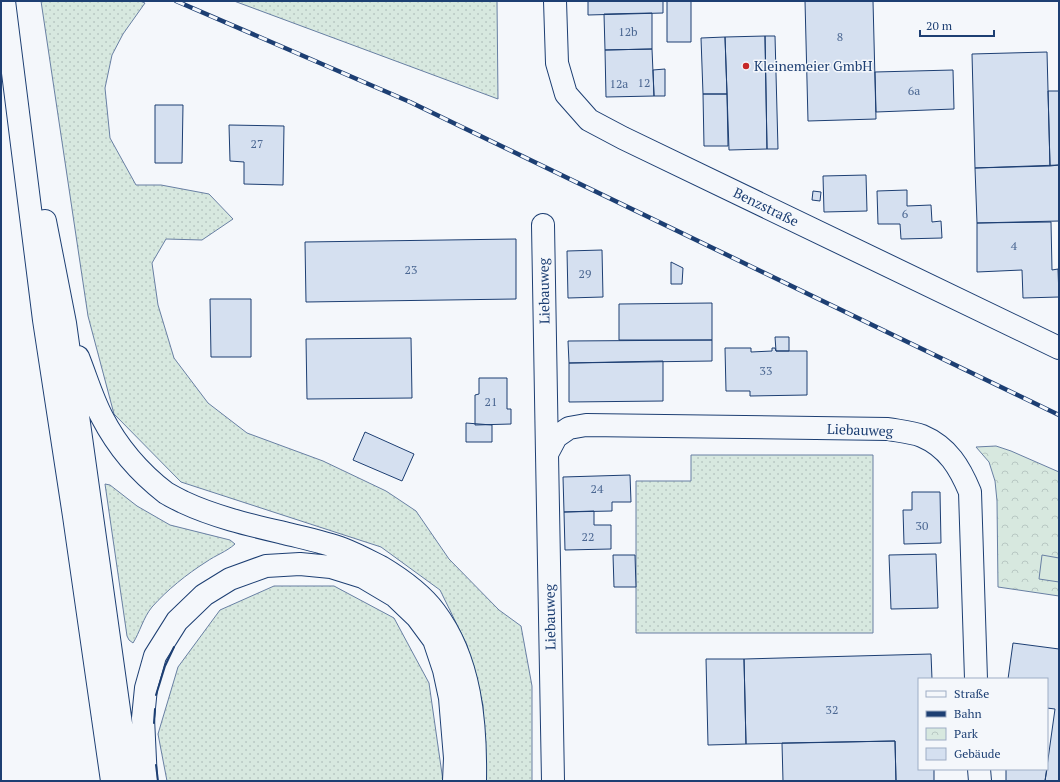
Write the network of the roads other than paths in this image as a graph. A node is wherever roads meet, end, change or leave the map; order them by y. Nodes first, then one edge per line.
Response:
1 (555, 1) edge
2 (4, 5) edge
3 (543, 225) dead end
4 (65, 323) junction
5 (1059, 348) edge
6 (547, 454) junction
7 (976, 678) edge
8 (979, 770) edge
9 (112, 781) edge
10 (130, 781) edge
11 (146, 781) edge
12 (454, 781) edge
13 (475, 781) edge
14 (553, 781) edge
15 (980, 781) edge

1 - 5 main road, Benzstraße
2 - 4 main road
2 - 9 main road
3 - 6 main road, Liebauweg
4 - 10 main road
4 - 13 main road
6 - 7 main road, Liebauweg
6 - 14 main road, Liebauweg
8 - 15 main road
11 - 12 main road

